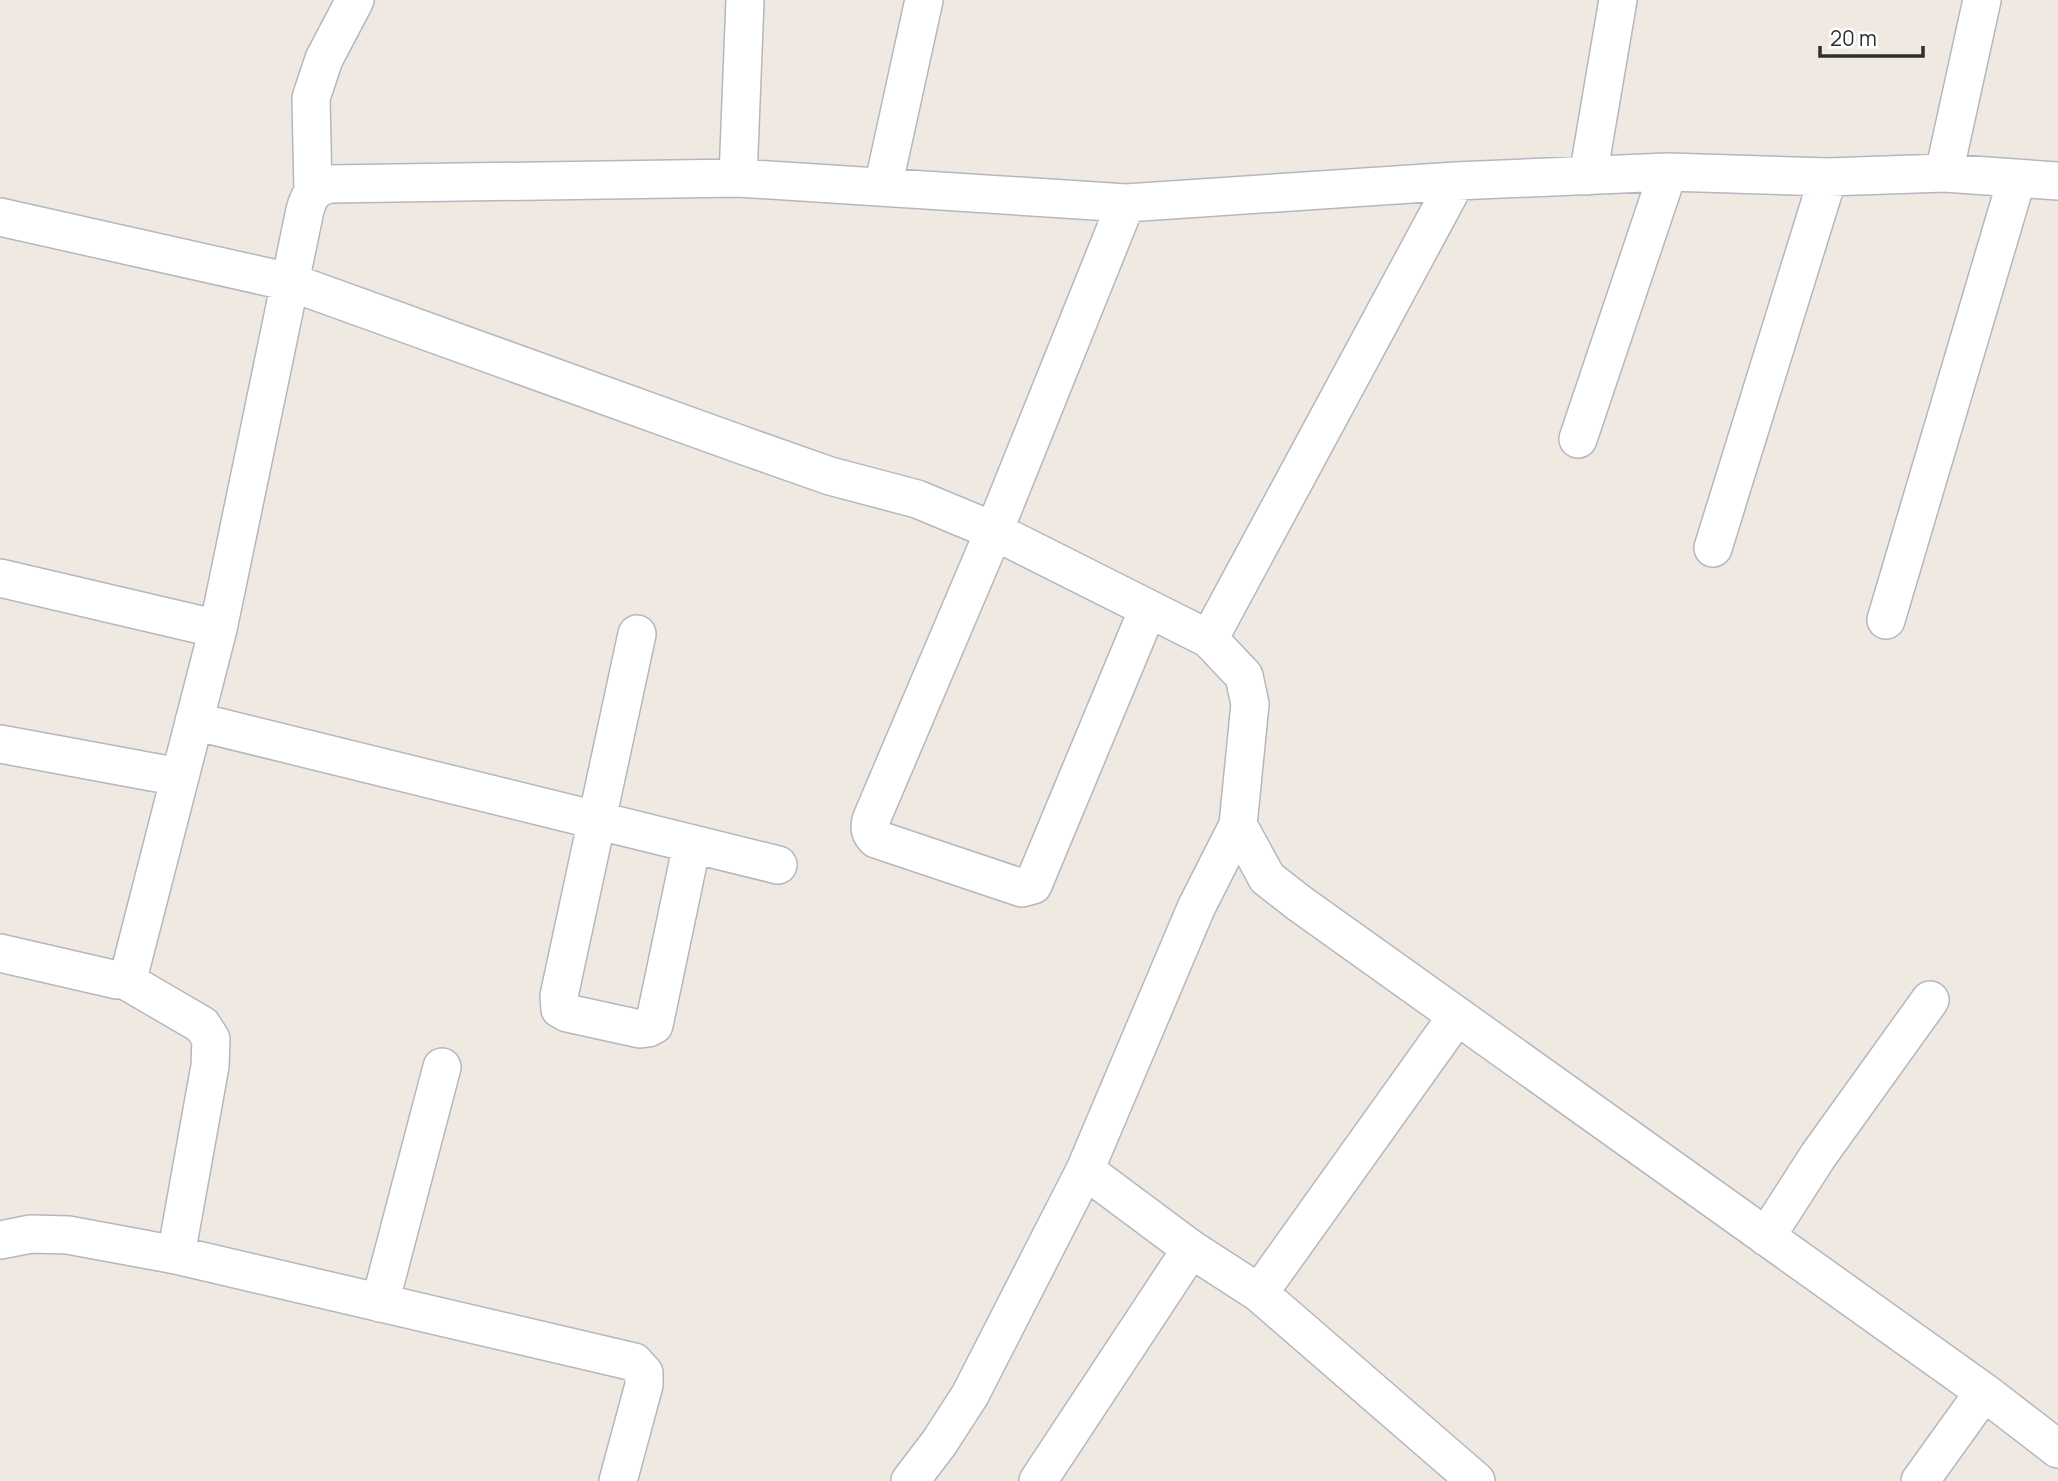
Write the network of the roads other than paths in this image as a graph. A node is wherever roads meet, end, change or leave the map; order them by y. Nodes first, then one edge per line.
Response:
1 (355, 0) edge
2 (746, 0) edge
3 (924, 0) edge
4 (1618, 0) edge
5 (1982, 0) edge
6 (1668, 172) junction
7 (1944, 173) junction
8 (1588, 176) junction
9 (738, 177) junction
10 (1828, 177) junction
11 (2017, 178) junction
12 (1456, 181) junction
13 (2058, 181) edge
14 (883, 187) junction
15 (313, 192) junction
16 (1126, 203) junction
17 (0, 217) edge
18 (290, 282) junction
19 (1578, 439) dead end
20 (994, 531) junction
21 (1713, 548) dead end
22 (0, 578) edge
23 (1148, 609) junction
24 (1886, 620) dead end
25 (218, 629) junction
26 (637, 634) dead end
27 (1209, 639) junction
28 (194, 721) junction
29 (0, 744) edge
30 (179, 777) junction
31 (597, 820) junction
32 (1238, 825) junction
33 (692, 844) junction
34 (778, 865) dead end
35 (0, 953) edge
36 (123, 979) junction
37 (1930, 1000) dead end
38 (1457, 1016) junction
39 (442, 1067) dead end
40 (1085, 1170) junction
41 (1766, 1237) junction
42 (0, 1240) edge
43 (1191, 1249) junction
44 (176, 1255) junction
45 (1259, 1293) junction
46 (380, 1303) junction
47 (1984, 1392) junction
48 (2058, 1449) edge
49 (618, 1481) edge
50 (910, 1481) edge
51 (1038, 1481) edge
52 (1476, 1481) edge
53 (1920, 1481) edge

1 - 15 street
2 - 9 street
3 - 14 street
4 - 8 street
5 - 7 street
6 - 8 street
6 - 10 street
6 - 19 street
7 - 10 street
7 - 11 street
8 - 12 street
9 - 14 street
9 - 15 street
10 - 21 street
11 - 13 street
11 - 24 street
12 - 16 street
12 - 27 street
14 - 16 street
15 - 18 street
16 - 20 street
17 - 18 street
18 - 20 street
18 - 25 street
20 - 23 street
20 - 23 street
22 - 25 street
23 - 27 street
25 - 28 street
26 - 31 street
27 - 32 street
28 - 30 street
28 - 31 street
29 - 30 street
30 - 36 street
31 - 33 street
31 - 33 street
32 - 38 street
32 - 40 street
33 - 34 street
35 - 36 street
36 - 44 street
37 - 41 street
38 - 41 street
38 - 45 street
39 - 46 street
40 - 43 street
40 - 50 street
41 - 47 street
42 - 44 street
43 - 45 street
43 - 51 street
44 - 46 street
45 - 52 street
46 - 49 street
47 - 48 street
47 - 53 street

